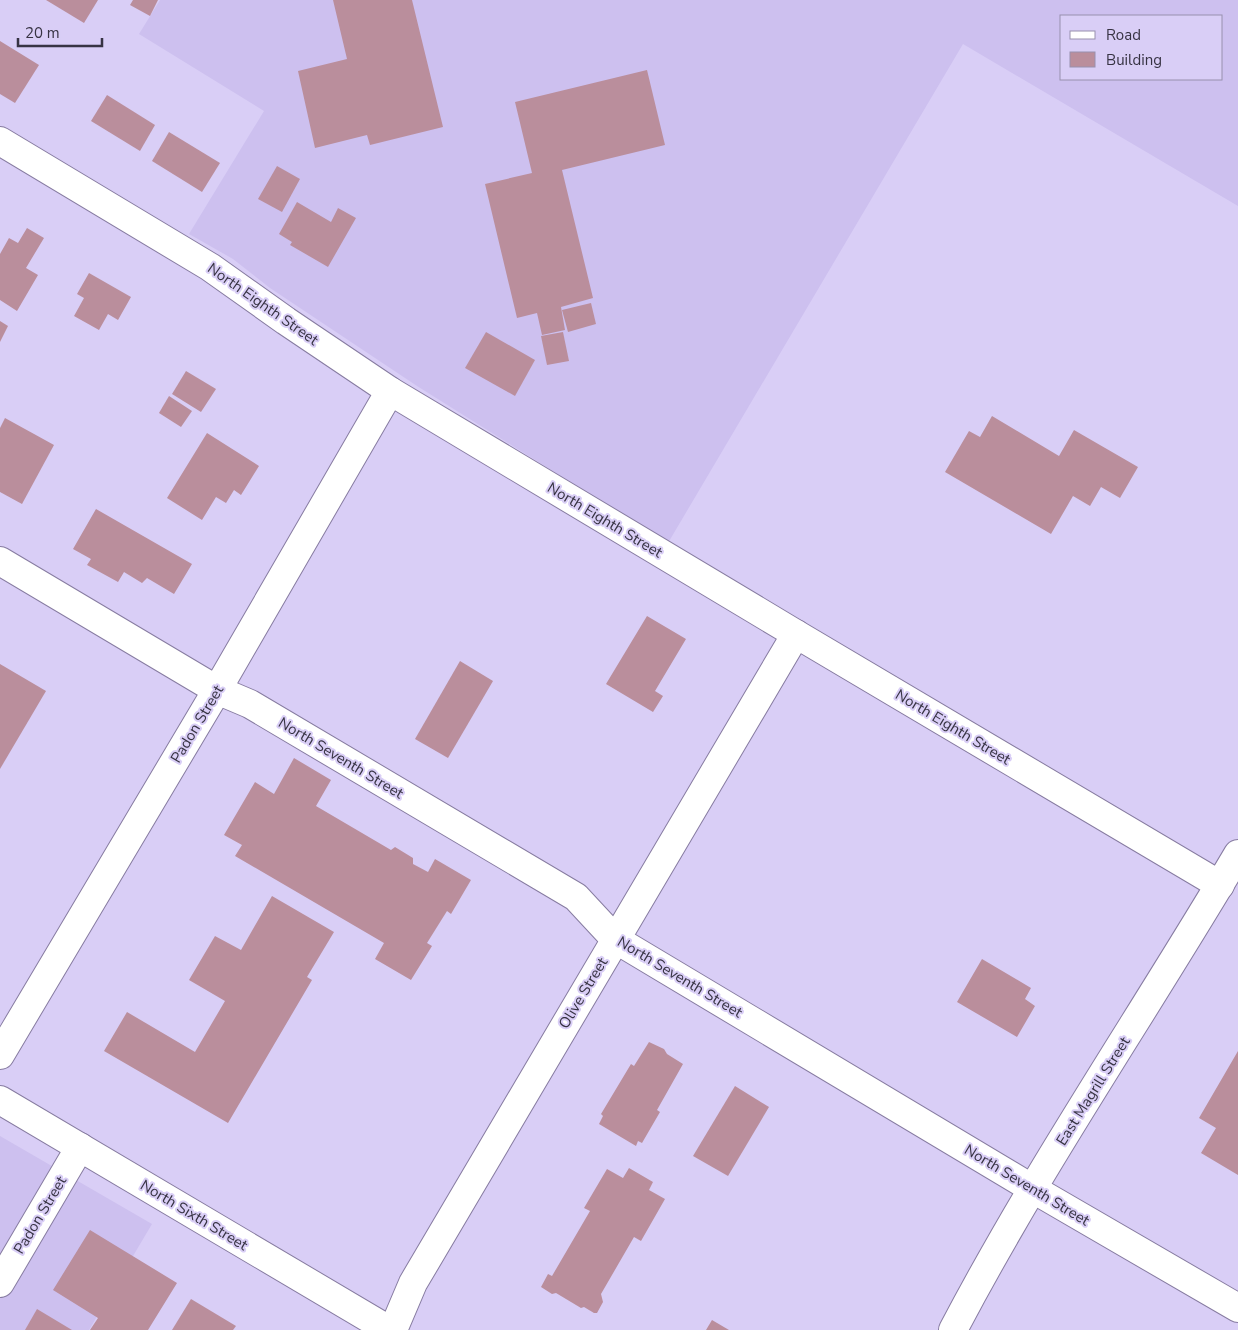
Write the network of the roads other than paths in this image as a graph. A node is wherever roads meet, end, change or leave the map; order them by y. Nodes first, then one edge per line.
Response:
1 (0, 141) edge
2 (390, 391) junction
3 (0, 561) edge
4 (796, 634) junction
5 (218, 690) junction
6 (1238, 854) edge
7 (1220, 885) junction
8 (615, 939) junction
9 (0, 1055) edge
10 (0, 1100) edge
11 (80, 1147) junction
12 (1033, 1189) junction
13 (0, 1283) edge
14 (1238, 1308) edge
15 (389, 1330) edge
16 (392, 1330) edge
17 (953, 1330) edge

1 - 2 street, North Eighth Street
2 - 4 street, North Eighth Street
2 - 5 street, Padon Street
3 - 5 street, North Seventh Street
4 - 7 street, North Eighth Street
4 - 8 street, Olive Street
5 - 8 street, North Seventh Street
5 - 9 street, Padon Street
6 - 7 street, East Magrill Street
7 - 12 street, East Magrill Street
8 - 12 street, North Seventh Street
8 - 16 street, Olive Street
10 - 11 street, North Sixth Street
11 - 13 street, Padon Street
11 - 15 street, North Sixth Street
12 - 14 street, North Seventh Street
12 - 17 street, East Magrill Street

